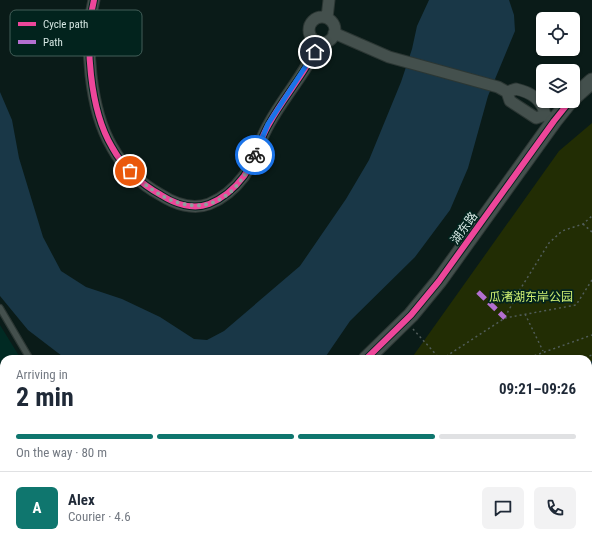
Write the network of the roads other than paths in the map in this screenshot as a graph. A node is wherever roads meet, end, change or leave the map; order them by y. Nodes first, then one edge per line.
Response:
1 (94, 0) edge
2 (329, 0) edge
3 (92, 10) edge
4 (327, 18) junction
5 (334, 34) junction
6 (319, 42) junction
7 (89, 56) edge
8 (592, 81) edge
9 (502, 90) junction
10 (580, 92) edge
11 (561, 108) edge
12 (549, 118) junction
13 (0, 308) edge
14 (28, 355) edge
15 (370, 355) edge

1 - 3 street
2 - 4 street
4 - 5 street
4 - 6 street
5 - 6 street
5 - 9 street
6 - 7 street
8 - 10 street
9 - 12 street
9 - 12 street
11 - 12 street, 湖东路
12 - 15 street, 湖东路
13 - 14 lane

